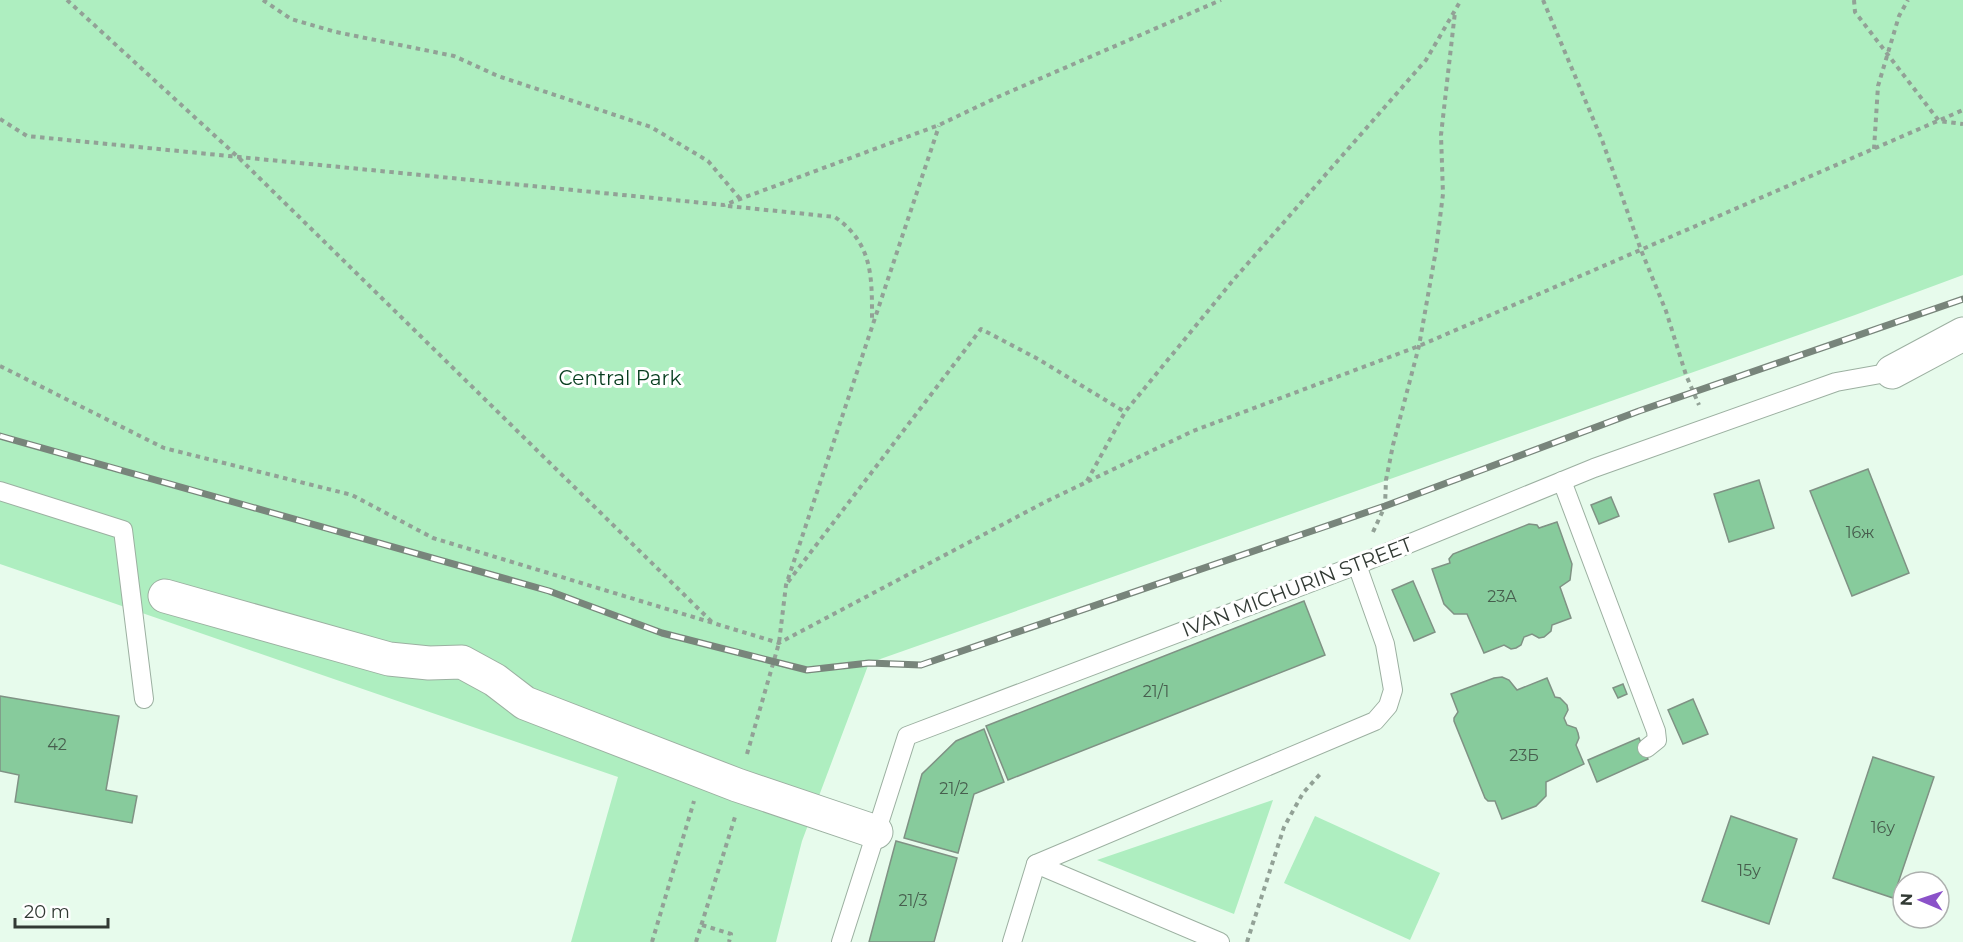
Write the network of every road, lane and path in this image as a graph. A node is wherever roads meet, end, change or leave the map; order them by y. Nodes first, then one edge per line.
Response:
1 (67, 0) edge
2 (263, 0) edge
3 (1221, 0) edge
4 (1461, 0) edge
5 (1543, 0) edge
6 (1854, 0) edge
7 (1908, 0) edge
8 (1455, 10) junction
9 (1888, 54) junction
10 (1963, 110) edge
11 (0, 118) edge
12 (1939, 121) junction
13 (1963, 124) edge
14 (939, 125) junction
15 (1875, 149) junction
16 (238, 157) junction
17 (741, 200) junction
18 (724, 205) junction
19 (1641, 250) junction
20 (873, 325) junction
21 (1963, 334) edge
22 (1419, 346) junction
23 (0, 366) edge
24 (1892, 372) joint
25 (1125, 412) junction
26 (1708, 428) junction
27 (1562, 481) junction
28 (1087, 482) junction
29 (0, 490) edge
30 (1357, 565) junction
31 (786, 585) junction
32 (165, 596) dead end
33 (715, 625) junction
34 (779, 643) junction
35 (144, 699) dead end
36 (1647, 748) dead end
37 (1323, 770) dead end
38 (703, 772) junction
39 (741, 786) junction
40 (876, 832) junction
41 (1036, 864) junction
42 (702, 925) junction
43 (652, 942) edge
44 (696, 942) edge
45 (729, 942) edge
46 (841, 942) edge
47 (1012, 942) edge
48 (1220, 942) edge
49 (1247, 942) edge

1 - 16 path
2 - 17 path
3 - 14 path
4 - 8 path
5 - 19 path
6 - 9 path
7 - 9 path
8 - 22 path
8 - 25 path
9 - 12 path
9 - 15 path
10 - 12 path
11 - 16 path
12 - 13 path
12 - 15 path
14 - 17 path
14 - 20 path
15 - 19 path
16 - 18 path
16 - 33 path
17 - 18 path
18 - 20 path
19 - 22 path
19 - 26 path
20 - 31 path
21 - 24 street
22 - 28 path
22 - 30 path
23 - 33 path
24 - 26 lane, IVAN MICHURIN STREET
25 - 28 path
25 - 31 path
26 - 27 lane, IVAN MICHURIN STREET
27 - 30 lane, IVAN MICHURIN STREET
27 - 36 lane
28 - 34 path
29 - 35 lane
30 - 40 lane, IVAN MICHURIN STREET
30 - 41 lane
31 - 34 path
32 - 38 street
33 - 34 path
34 - 39 path
37 - 49 path
38 - 39 street
38 - 43 path
39 - 40 street
39 - 42 path
40 - 46 lane, IVAN MICHURIN STREET
41 - 47 lane
41 - 48 lane
42 - 44 path
42 - 45 path

